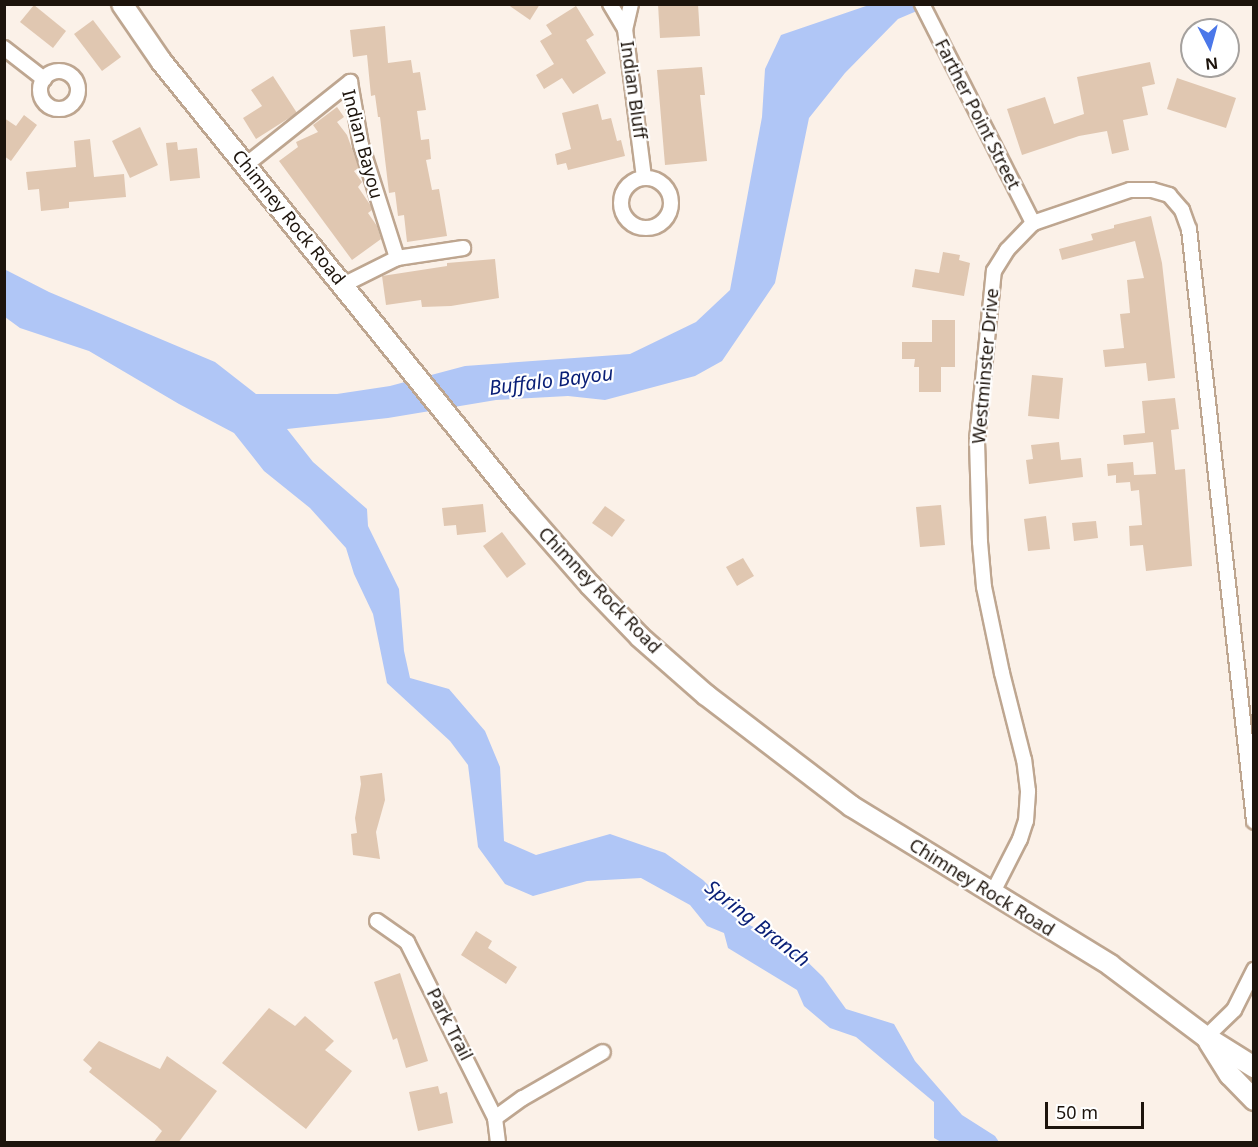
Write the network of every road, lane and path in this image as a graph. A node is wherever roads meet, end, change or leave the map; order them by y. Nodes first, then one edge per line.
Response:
1 (122, 4) edge
2 (610, 4) edge
3 (631, 4) edge
4 (922, 4) edge
5 (625, 29) junction
6 (4, 48) edge
7 (44, 79) dead end
8 (247, 164) junction
9 (644, 177) dead end
10 (1033, 224) junction
11 (463, 248) dead end
12 (397, 258) junction
13 (343, 285) junction
14 (1254, 821) edge
15 (993, 892) junction
16 (377, 921) dead end
17 (1254, 970) edge
18 (1206, 1037) junction
19 (603, 1052) dead end
20 (1254, 1066) edge
21 (1254, 1100) edge
22 (495, 1118) junction
23 (498, 1143) edge

1 - 8 main road, Chimney Rock Road
2 - 5 street
3 - 5 street, Indian Bluff
4 - 10 street, Farther Point Street
5 - 9 street, Indian Bluff
6 - 7 street
8 - 12 street, Indian Bayou
8 - 13 main road, Chimney Rock Road
10 - 14 street, Westminster Drive
10 - 15 street, Westminster Drive
11 - 12 street
12 - 13 street
13 - 15 main road, Chimney Rock Road
15 - 18 main road, Chimney Rock Road
16 - 22 street, Park Trail
17 - 18 street
18 - 20 main road, Chimney Rock Road
18 - 21 main road, Chimney Rock Road
19 - 22 street
22 - 23 street, Park Trail

